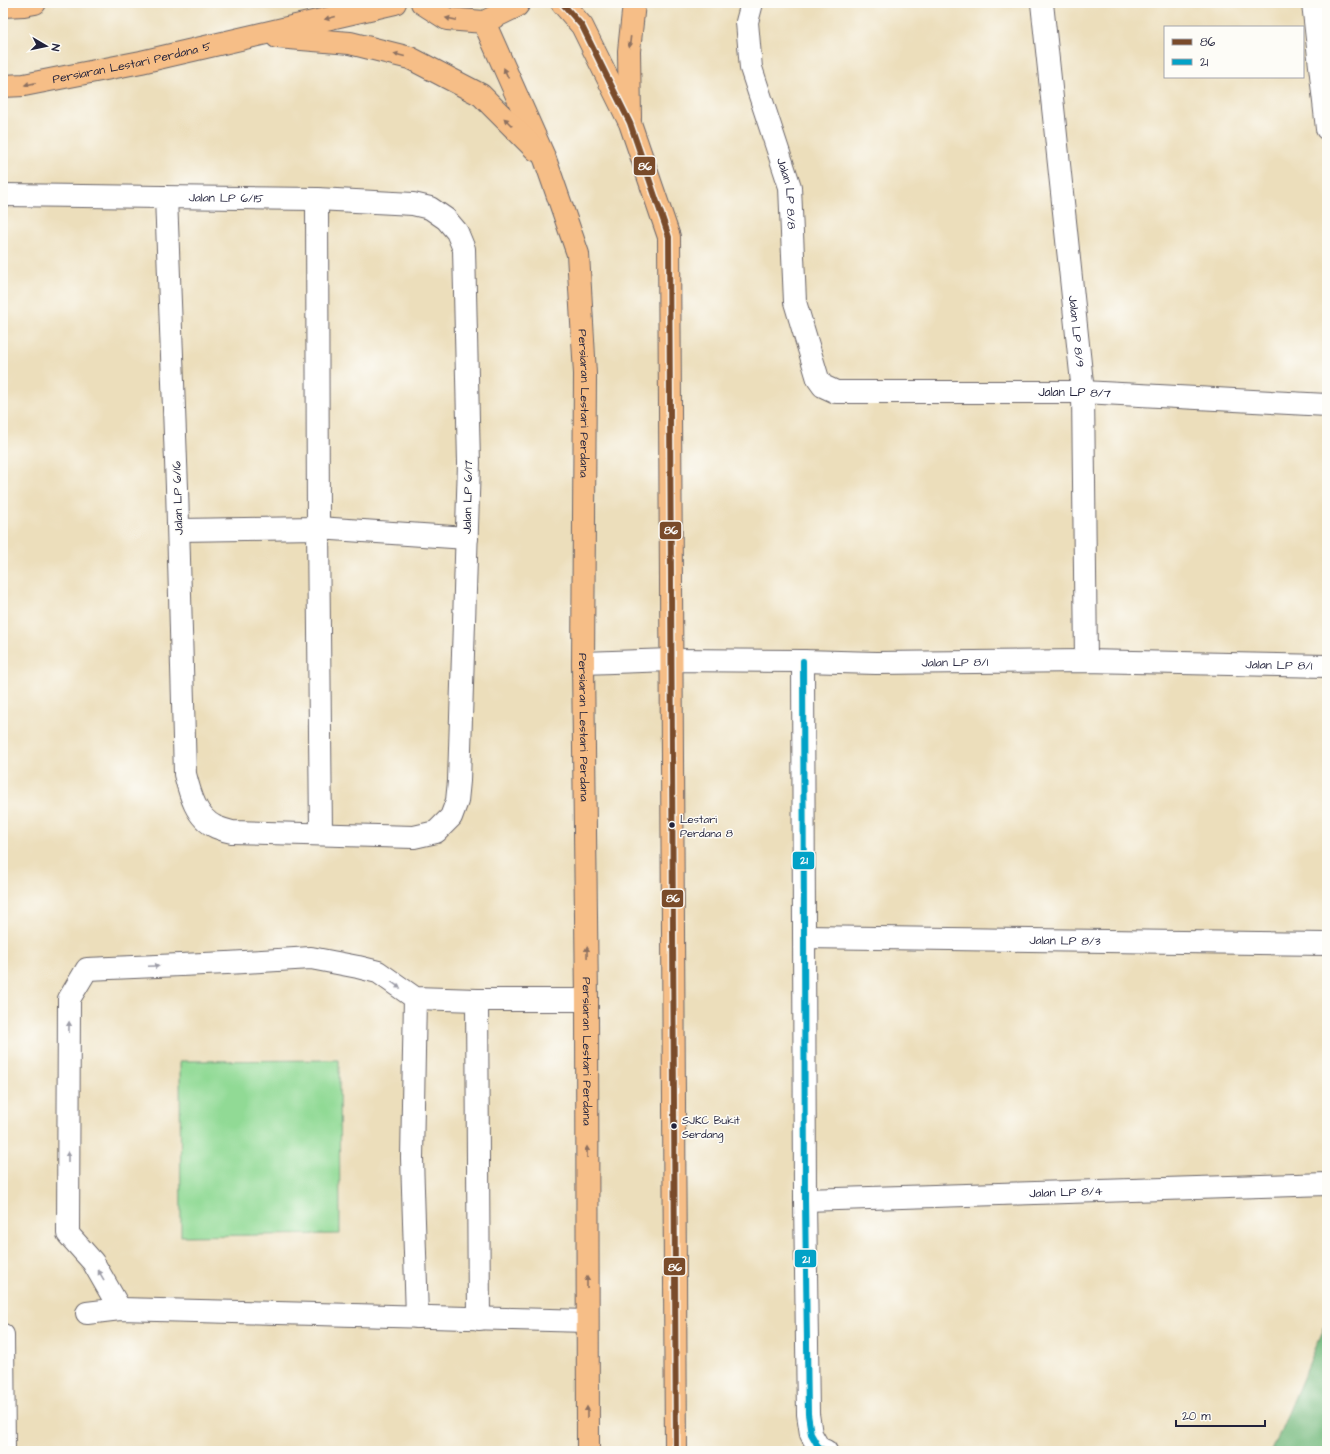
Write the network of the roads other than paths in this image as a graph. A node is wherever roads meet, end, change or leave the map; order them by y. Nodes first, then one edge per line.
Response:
1 (35, 3) edge
2 (395, 3) edge
3 (422, 3) edge
4 (519, 3) edge
5 (562, 3) edge
6 (634, 3) edge
7 (752, 3) edge
8 (1042, 3) edge
9 (1313, 3) edge
10 (3, 6) edge
11 (484, 22) junction
12 (260, 35) junction
13 (3, 86) edge
14 (630, 123) junction
15 (1327, 129) edge
16 (546, 159) junction
17 (3, 195) edge
18 (166, 197) junction
19 (317, 199) junction
20 (446, 219) joint
21 (823, 386) joint
22 (1083, 392) junction
23 (1327, 405) edge
24 (318, 528) junction
25 (179, 530) junction
26 (467, 538) junction
27 (672, 660) junction
28 (803, 661) junction
29 (1086, 661) junction
30 (583, 663) junction
31 (1327, 666) edge
32 (321, 834) junction
33 (804, 937) junction
34 (1327, 944) edge
35 (415, 998) junction
36 (477, 1000) junction
37 (588, 1000) junction
38 (1327, 1184) edge
39 (805, 1200) junction
40 (120, 1309) junction
41 (87, 1313) dead end
42 (417, 1317) junction
43 (479, 1319) junction
44 (587, 1321) junction
45 (3, 1335) edge
46 (820, 1450) edge
47 (4, 1451) edge
48 (588, 1451) edge
49 (676, 1451) edge

1 - 10 main road
2 -> 12 main road
11 -> 3 main road
4 - 11 main road
5 - 14 main road
6 -> 14 main road
7 - 21 street, Jalan LP 8/8
8 - 22 street, Jalan LP 8/9
9 - 15 street
16 -> 11 main road, Persiaran Lestari Perdana
12 -> 13 main road, Persiaran Lestari Perdana 5
16 -> 12 main road
14 - 27 main road
16 - 30 main road, Persiaran Lestari Perdana
17 - 18 street, Jalan LP 6/15
18 - 19 street, Jalan LP 6/15
18 - 25 street, Jalan LP 6/16
19 - 20 street, Jalan LP 6/15
19 - 24 street
20 - 26 street, Jalan LP 6/17
21 - 22 street, Jalan LP 8/7
22 - 23 street, Jalan LP 8/7
22 - 29 street, Jalan LP 8/9
24 - 25 street
24 - 26 street
24 - 32 street
25 - 32 street, Jalan LP 6/16
26 - 32 street, Jalan LP 6/17
27 - 28 street, Jalan LP 8/1
27 - 30 street, Jalan LP 8/1
27 - 49 main road
28 - 29 street, Jalan LP 8/1
28 - 33 street
29 - 31 street, Jalan LP 8/1
37 -> 30 main road, Persiaran Lestari Perdana
33 - 34 street, Jalan LP 8/3
33 - 39 street
35 - 36 street
40 -> 35 street
35 - 42 street
36 - 37 street
36 - 43 street
44 -> 37 main road, Persiaran Lestari Perdana
38 - 39 street, Jalan LP 8/4
39 - 46 street
40 - 41 street
40 - 42 street
42 - 43 street
43 - 44 street
48 -> 44 main road, Persiaran Lestari Perdana
45 - 47 street

